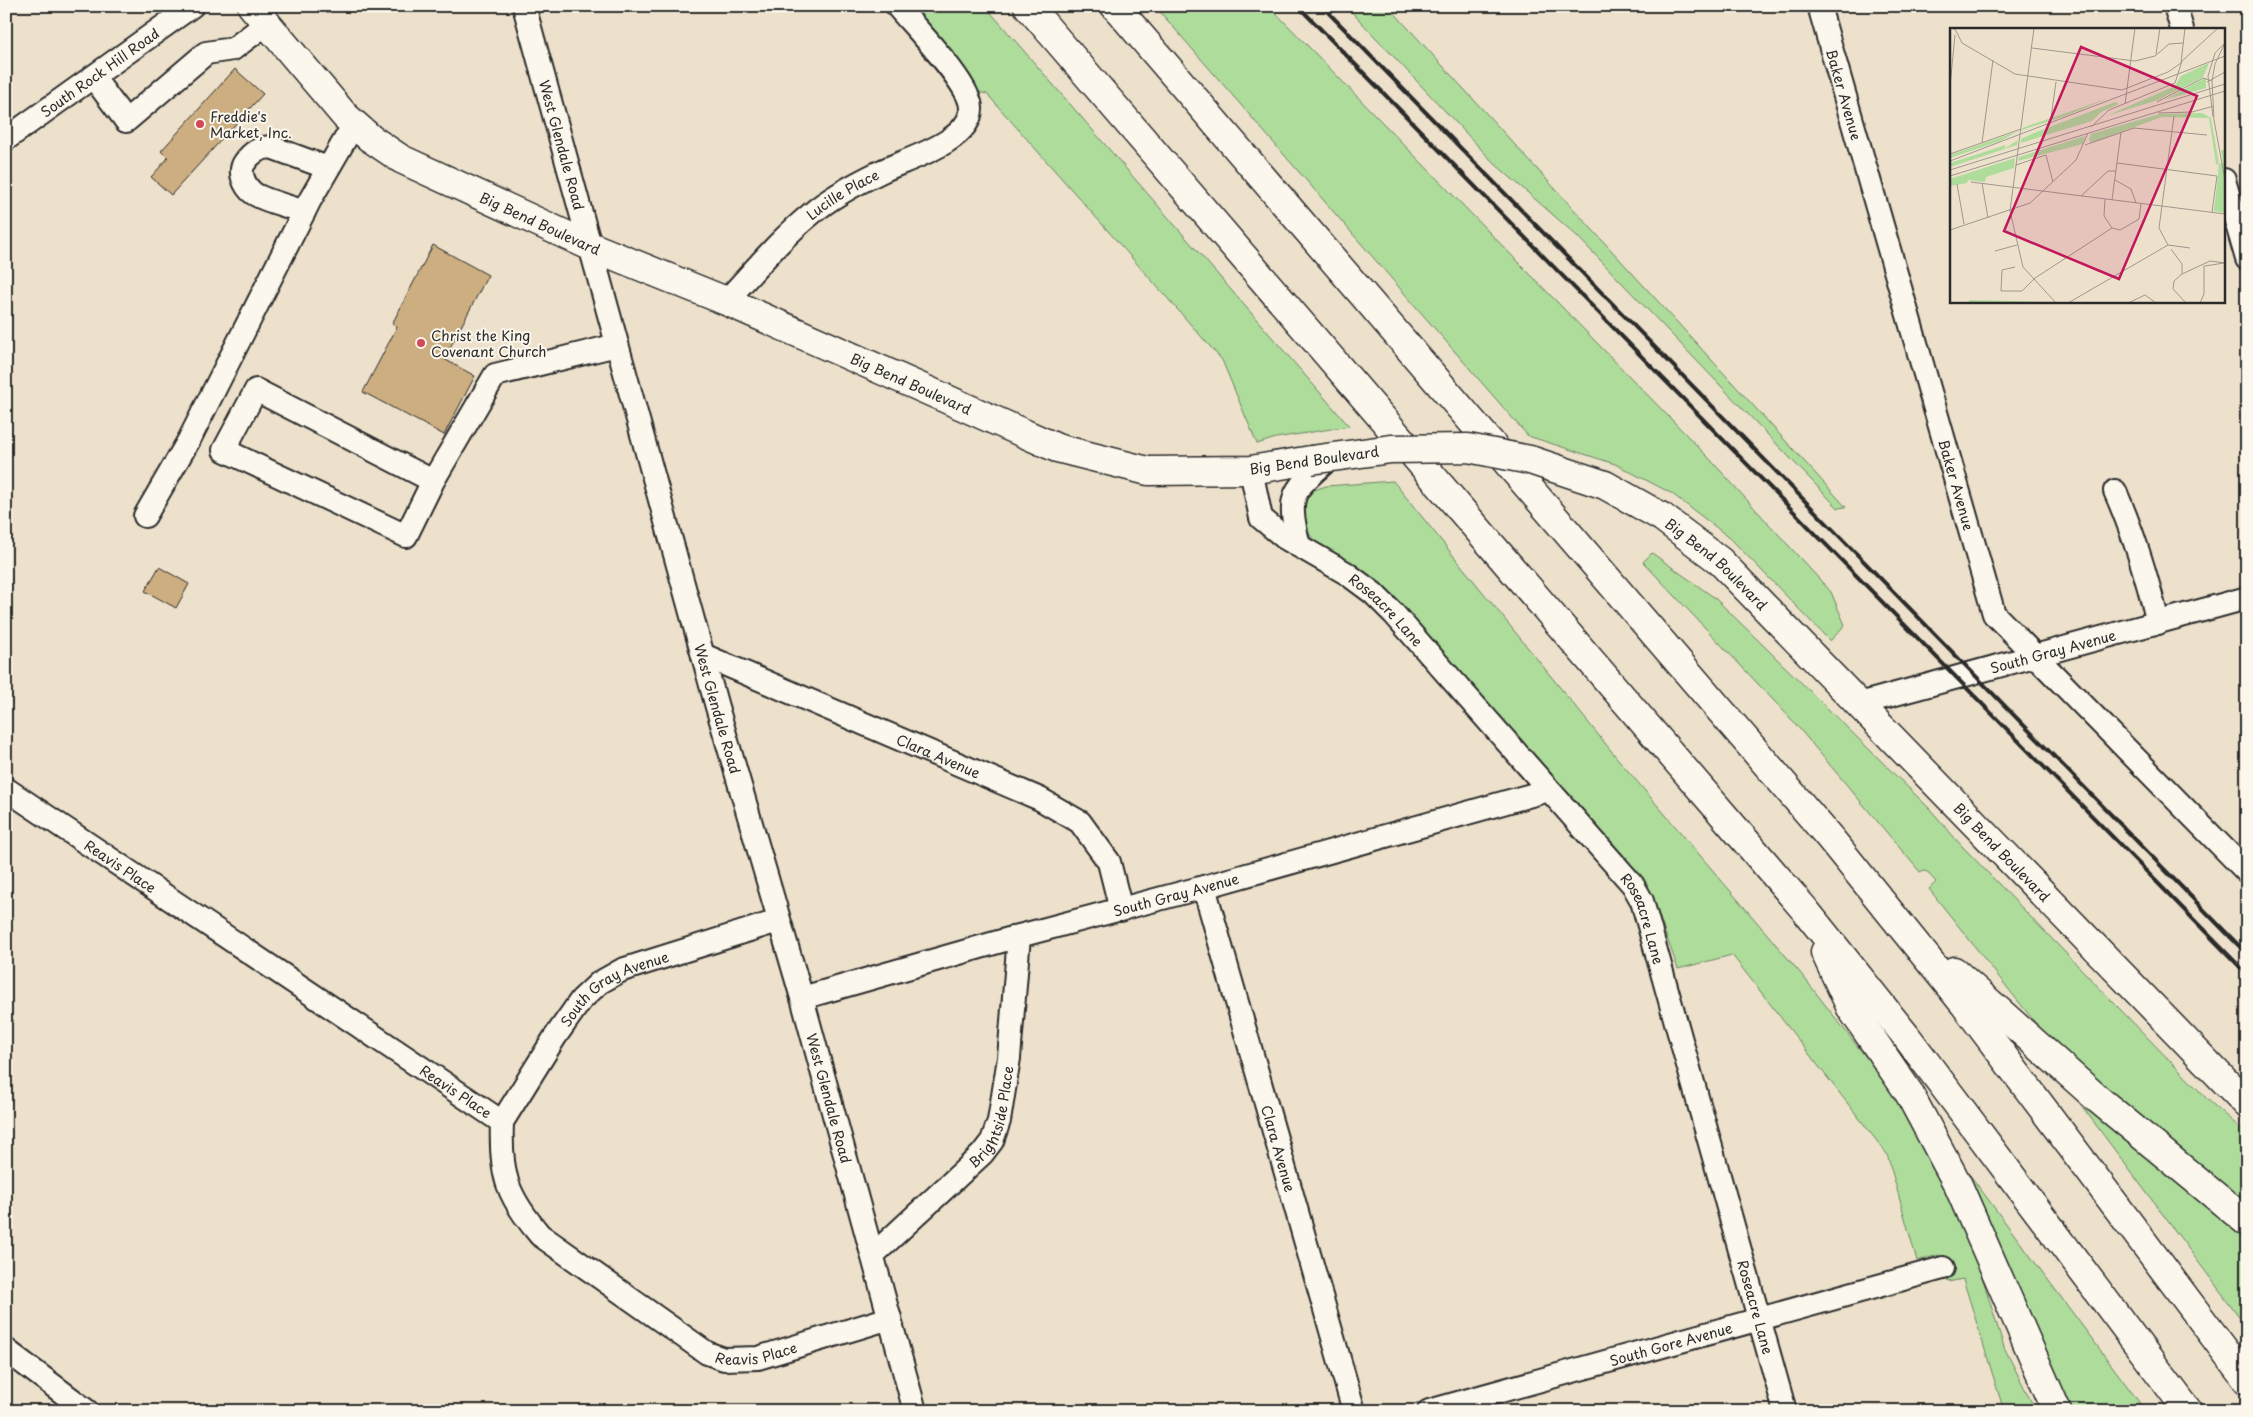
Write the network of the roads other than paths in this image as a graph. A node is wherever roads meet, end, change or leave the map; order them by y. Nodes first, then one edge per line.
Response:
1 (192, 6) edge
2 (524, 6) edge
3 (896, 6) edge
4 (1028, 6) edge
5 (1115, 6) edge
6 (1819, 6) edge
7 (2175, 6) edge
8 (259, 15) edge
9 (2182, 28) edge
10 (93, 77) junction
11 (354, 124) junction
12 (6, 138) edge
13 (328, 168) junction
14 (2226, 187) edge
15 (304, 212) junction
16 (590, 246) junction
17 (2247, 259) edge
18 (726, 301) junction
19 (618, 345) junction
20 (1321, 458) junction
21 (1251, 470) junction
22 (433, 481) junction
23 (2115, 491) dead end
24 (145, 516) dead end
25 (1299, 546) junction
26 (2247, 598) edge
27 (2158, 622) junction
28 (703, 655) junction
29 (2034, 657) junction
30 (1859, 704) junction
31 (6, 788) edge
32 (1549, 790) junction
33 (2247, 872) edge
34 (1204, 887) junction
35 (1120, 910) junction
36 (1805, 910) junction
37 (778, 921) junction
38 (1902, 926) junction
39 (1019, 936) junction
40 (802, 998) junction
41 (2247, 1104) edge
42 (502, 1122) junction
43 (2247, 1222) edge
44 (874, 1254) junction
45 (1943, 1268) dead end
46 (890, 1318) junction
47 (1758, 1319) junction
48 (6, 1350) edge
49 (2247, 1380) edge
50 (87, 1411) edge
51 (915, 1411) edge
52 (1354, 1411) edge
53 (1429, 1411) edge
54 (1785, 1411) edge
55 (2057, 1411) edge
56 (2188, 1411) edge

1 - 10 street, South Rock Hill Road
2 - 16 street, West Glendale Road
3 - 18 street, Lucille Place
4 - 36 main road
5 - 38 main road
6 - 29 street, Baker Avenue
7 - 9 street
8 - 10 street
8 - 11 main road, Big Bend Boulevard
10 - 12 street, South Rock Hill Road
11 - 13 street
11 - 16 main road, Big Bend Boulevard
13 - 15 street
13 - 15 street
14 - 17 street
15 - 24 street
16 - 18 main road, Big Bend Boulevard
16 - 19 street, West Glendale Road
18 - 21 main road, Big Bend Boulevard
19 - 22 street
19 - 28 street, West Glendale Road
20 - 21 main road, Big Bend Boulevard
20 - 25 street
20 - 30 main road, Big Bend Boulevard, bridge
21 - 25 street, Roseacre Lane
22 - 22 street
23 - 27 street
25 - 32 street, Roseacre Lane
26 - 27 street, South Gray Avenue
27 - 29 street, South Gray Avenue
28 - 35 street, Clara Avenue
28 - 37 street, West Glendale Road
29 - 30 street, South Gray Avenue
29 - 33 street, Baker Avenue
30 - 41 main road, Big Bend Boulevard
31 - 42 street, Reavis Place
32 - 34 street, South Gray Avenue
32 - 47 street, Roseacre Lane
34 - 35 street, South Gray Avenue
34 - 52 street, Clara Avenue
35 - 39 street, South Gray Avenue
36 - 55 main road
36 - 56 main road
37 - 40 street, West Glendale Road
37 - 42 street, South Gray Avenue
38 - 43 main road
38 - 49 main road
39 - 40 street, South Gray Avenue
39 - 44 street, Brightside Place
40 - 44 street, West Glendale Road
42 - 46 street, Reavis Place
44 - 46 street, West Glendale Road
45 - 47 street, South Gore Avenue
46 - 51 street, West Glendale Road
47 - 53 street, South Gore Avenue
47 - 54 street, Roseacre Lane
48 - 50 street

